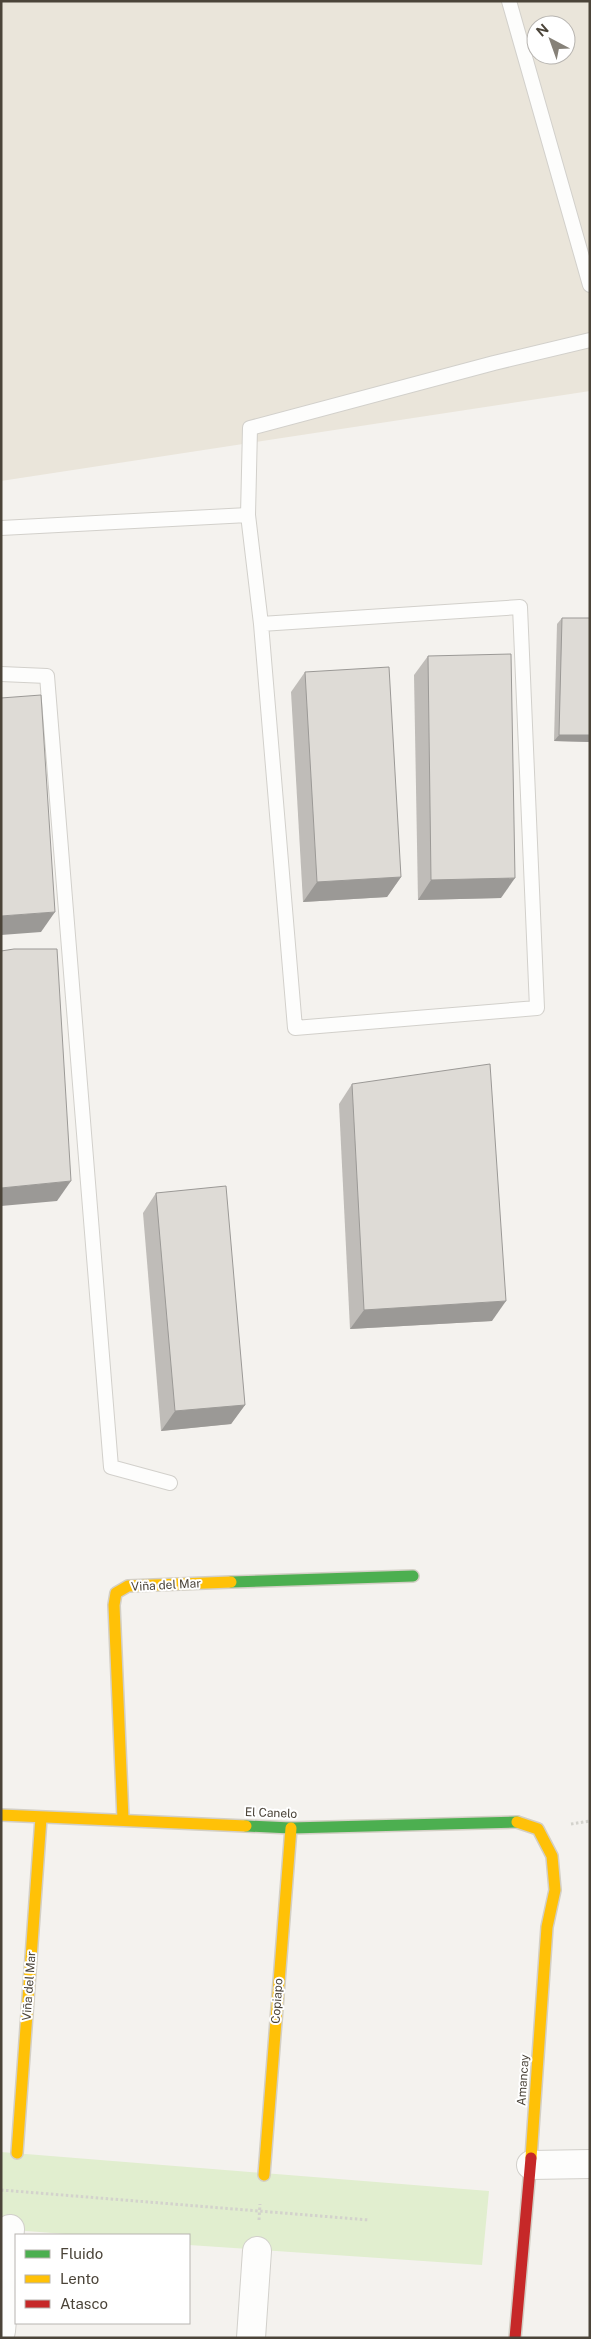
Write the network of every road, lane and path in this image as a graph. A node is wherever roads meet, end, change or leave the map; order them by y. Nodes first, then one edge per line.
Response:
1 (508, 1) edge
2 (590, 285) edge
3 (590, 340) edge
4 (248, 515) junction
5 (1, 528) edge
6 (261, 624) junction
7 (1, 674) edge
8 (170, 1483) dead end
9 (413, 1576) dead end
10 (1, 1815) edge
11 (42, 1818) junction
12 (123, 1819) junction
13 (291, 1828) junction
14 (538, 1829) joint
15 (17, 2153) joint
16 (590, 2164) edge
17 (531, 2165) junction
18 (264, 2174) joint
19 (1, 2190) edge
20 (13, 2191) junction
21 (260, 2210) junction
22 (369, 2220) dead end
23 (10, 2230) joint
24 (257, 2251) joint
25 (1, 2331) edge
26 (251, 2338) edge
27 (515, 2338) edge

1 - 2 lane
3 - 4 lane
4 - 5 lane
4 - 6 lane
6 - 6 lane
7 - 8 lane
9 - 12 street, Viña del Mar
10 - 11 street, El Canelo
11 - 12 street, El Canelo
11 - 15 street, Viña del Mar
12 - 13 street, El Canelo
13 - 14 street, El Canelo
13 - 18 street, Copiapo
14 - 17 street, Amancay
15 - 20 path
16 - 17 street
17 - 27 street, Amancay
18 - 21 path
19 - 20 path
20 - 21 path
20 - 23 path
21 - 22 path
21 - 24 path
23 - 25 street
24 - 26 street

